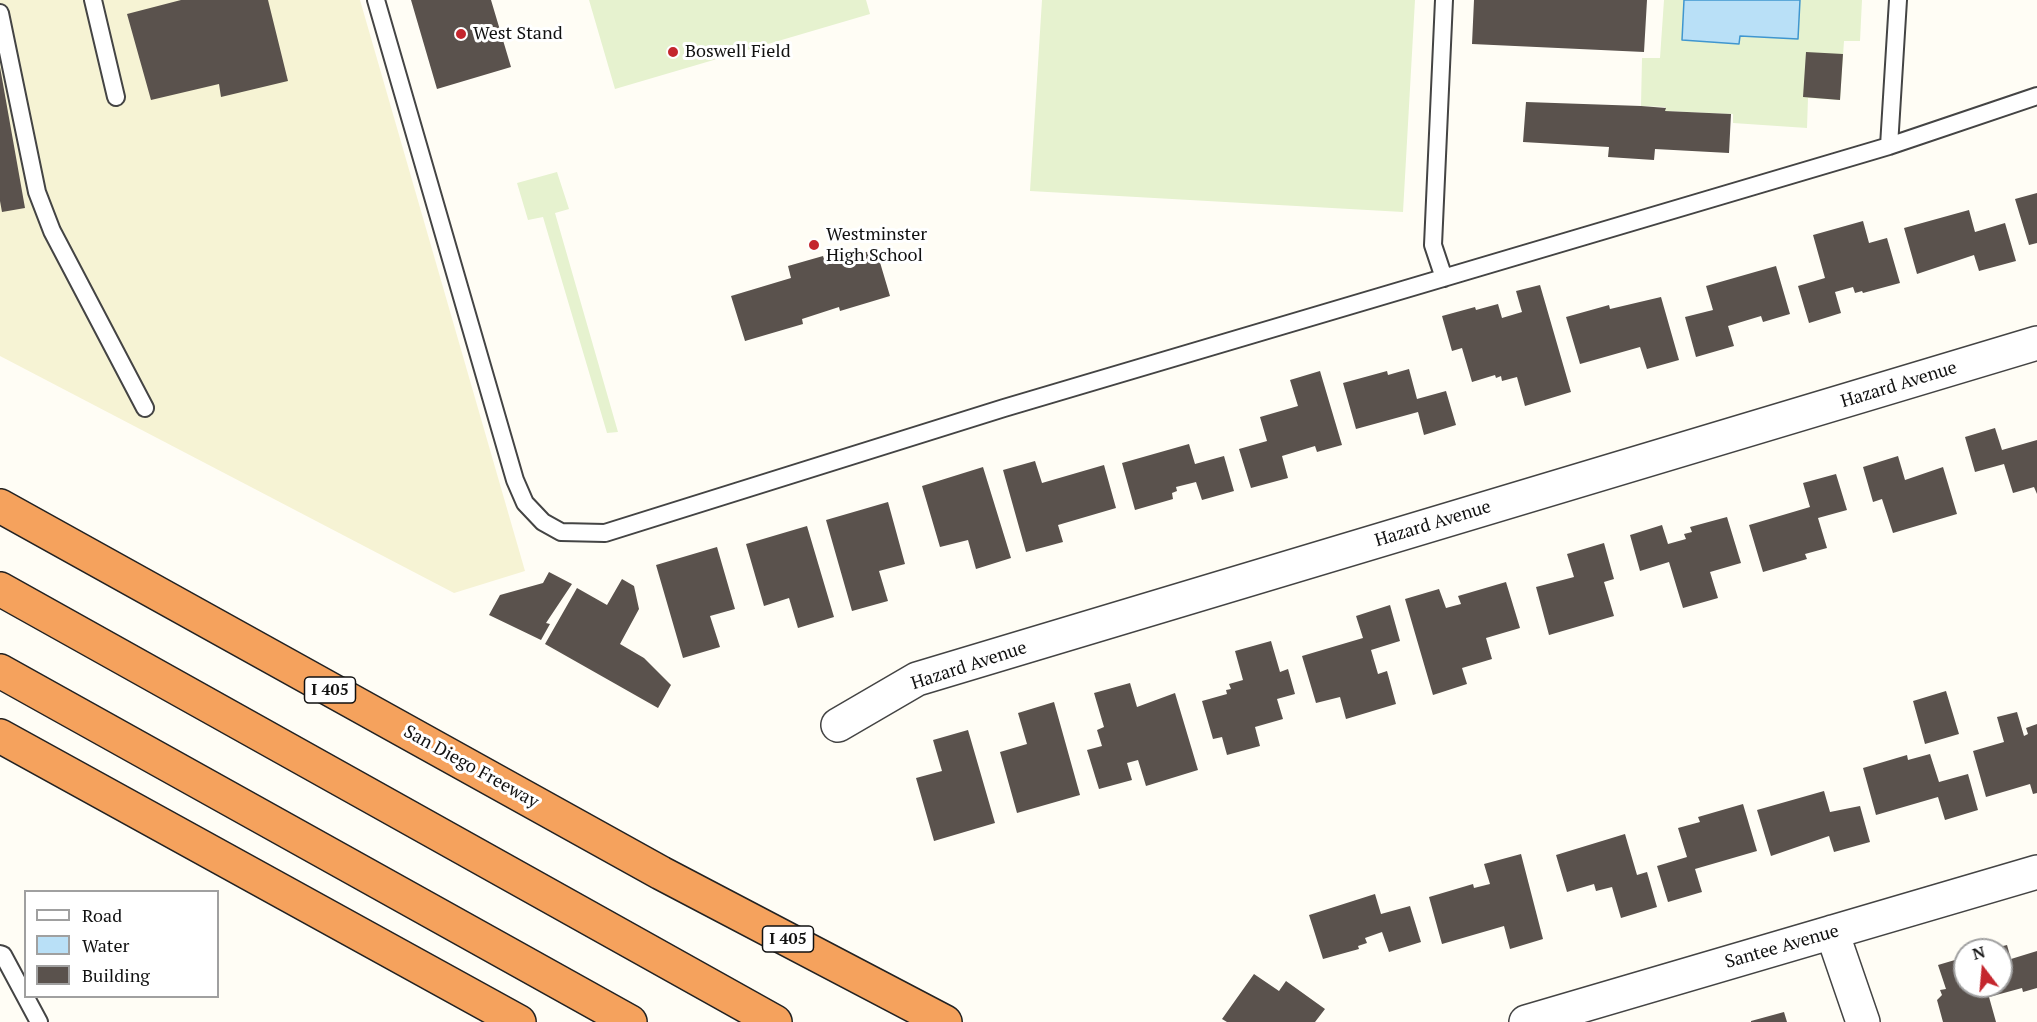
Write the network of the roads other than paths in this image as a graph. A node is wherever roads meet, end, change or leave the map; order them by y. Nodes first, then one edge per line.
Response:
1 (93, 0) edge
2 (376, 0) edge
3 (1444, 0) edge
4 (1898, 0) edge
5 (0, 13) edge
6 (116, 96) dead end
7 (2037, 96) edge
8 (1889, 146) junction
9 (1444, 278) junction
10 (2037, 343) edge
11 (145, 408) dead end
12 (0, 506) edge
13 (0, 589) edge
14 (0, 671) edge
15 (838, 725) dead end
16 (0, 736) edge
17 (2037, 872) edge
18 (1832, 933) junction
19 (0, 954) edge
20 (24, 994) edge
21 (26, 998) edge
22 (39, 1022) edge
23 (519, 1022) edge
24 (630, 1022) edge
25 (775, 1022) edge
26 (945, 1022) edge
27 (1526, 1022) edge
28 (1863, 1022) edge

1 - 6 lane
2 - 9 lane
3 - 9 lane
4 - 8 lane
5 - 11 lane
7 - 8 lane
8 - 9 lane
10 - 15 street, Hazard Avenue
12 - 26 highway, San Diego Freeway / I 405
13 - 25 highway
14 - 24 highway
16 - 23 highway
17 - 18 street, Santee Avenue
18 - 27 street, Santee Avenue
18 - 28 street
19 - 20 lane
21 - 22 lane

